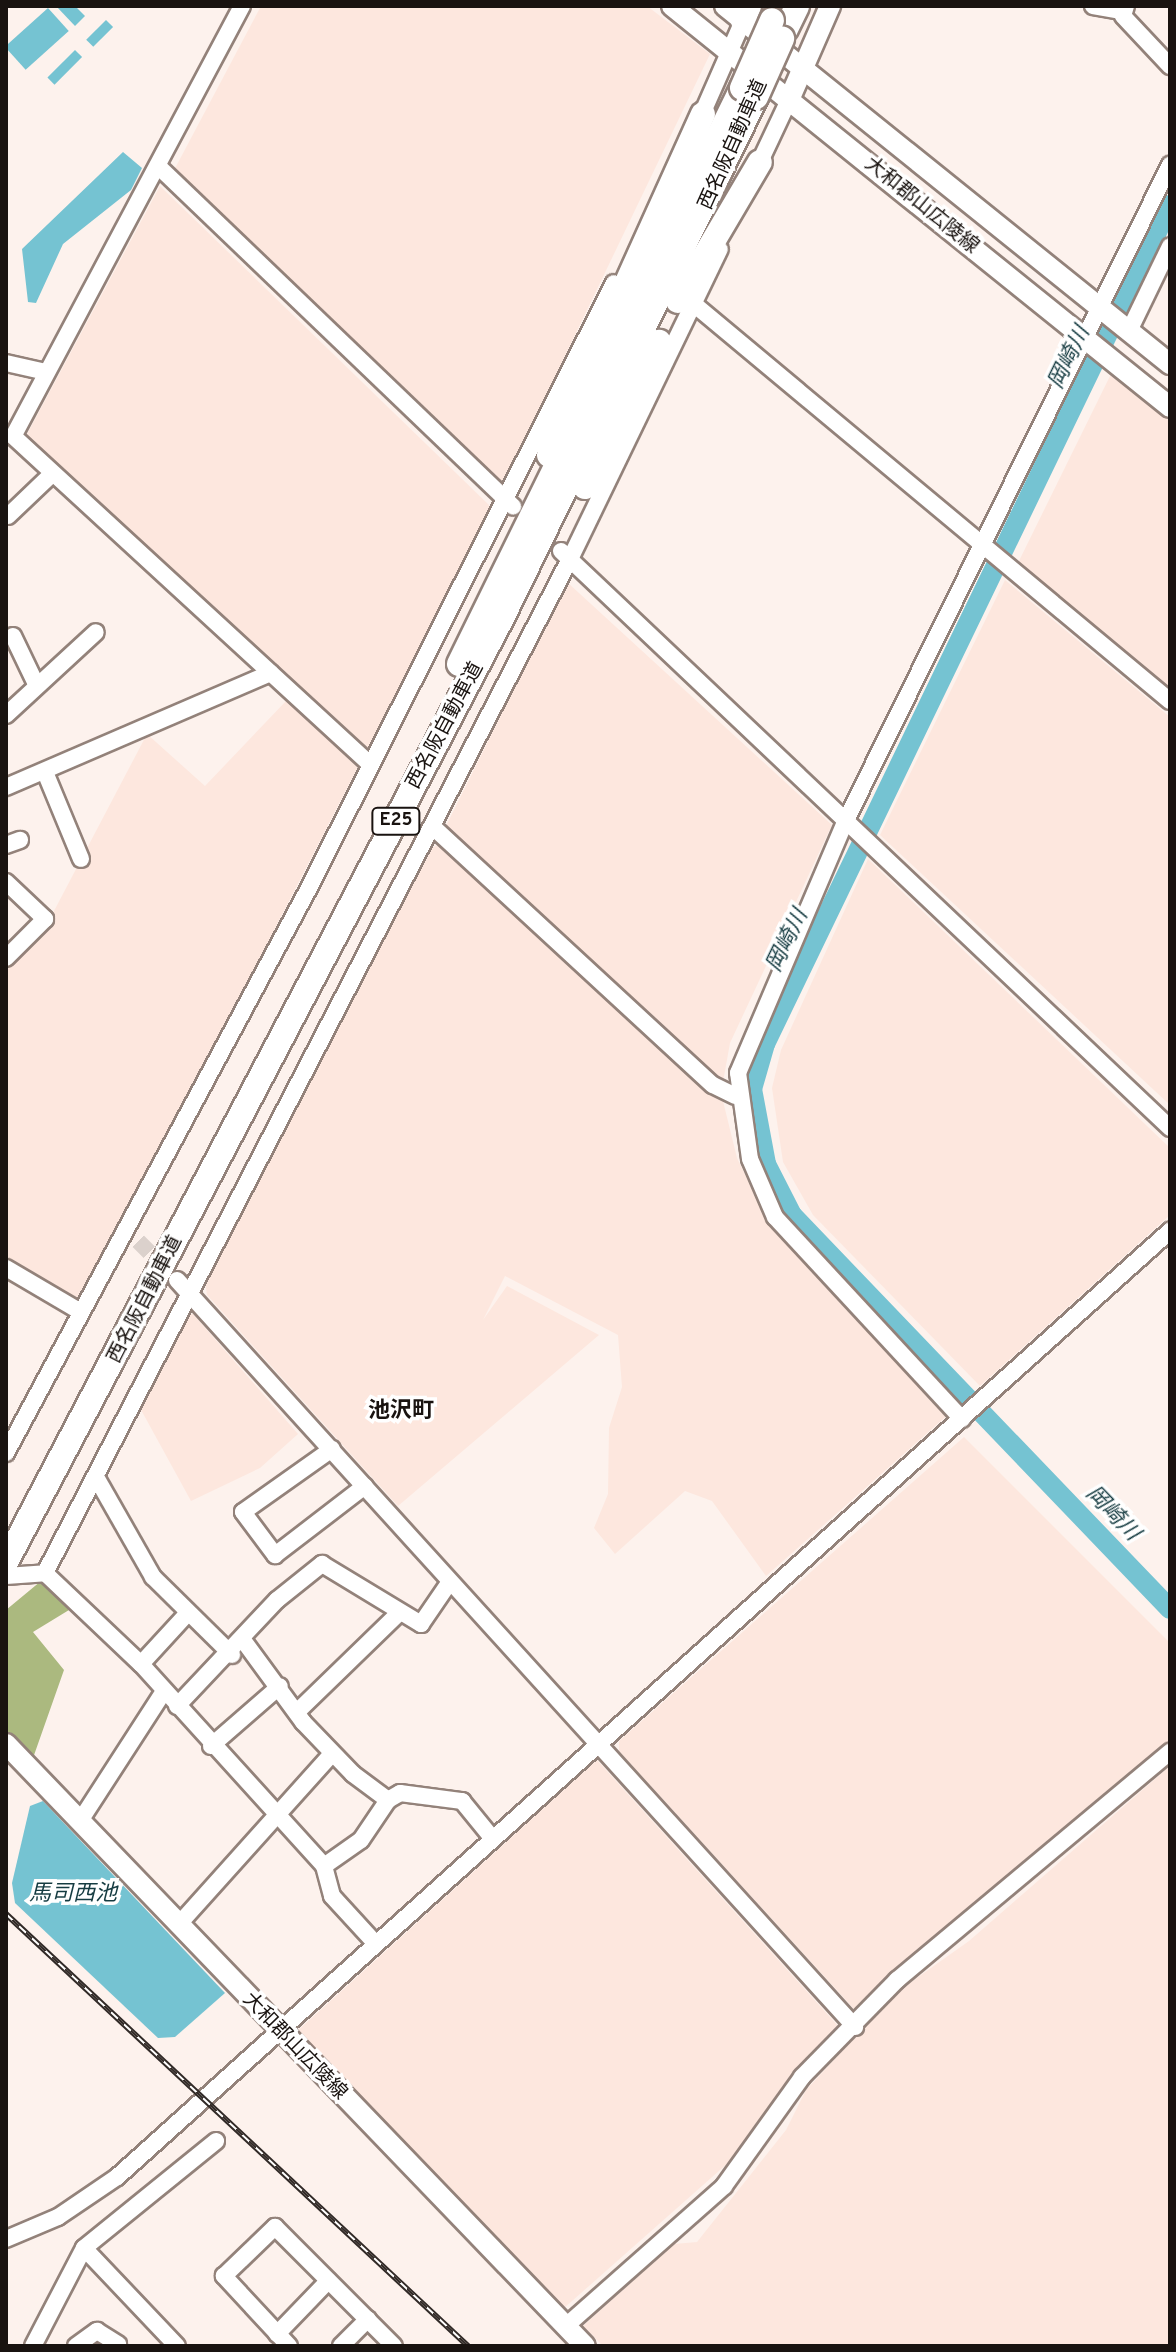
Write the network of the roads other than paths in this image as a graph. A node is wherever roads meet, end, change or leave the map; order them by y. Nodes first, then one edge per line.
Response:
1 (242, 6) edge
2 (672, 6) edge
3 (797, 6) edge
4 (830, 6) edge
5 (1093, 6) edge
6 (1124, 8) edge
7 (739, 11) edge
8 (779, 18) edge
9 (729, 53) junction
10 (1170, 66) edge
11 (805, 68) junction
12 (749, 93) junction
13 (789, 100) junction
14 (703, 114) junction
15 (760, 162) junction
16 (1170, 165) edge
17 (158, 166) junction
18 (1170, 246) edge
19 (695, 305) junction
20 (1099, 306) junction
21 (1126, 329) junction
22 (1084, 338) junction
23 (6, 363) edge
24 (1170, 364) edge
25 (46, 372) junction
26 (1170, 407) edge
27 (27, 408) junction
28 (6, 417) edge
29 (52, 474) junction
30 (510, 504) junction
31 (8, 516) dead end
32 (984, 547) junction
33 (566, 555) junction
34 (96, 632) dead end
35 (13, 636) dead end
36 (473, 638) junction
37 (271, 673) junction
38 (36, 684) junction
39 (1170, 701) edge
40 (7, 712) edge
41 (371, 765) junction
42 (45, 772) junction
43 (418, 780) junction
44 (6, 787) edge
45 (849, 824) junction
46 (432, 826) junction
47 (81, 859) dead end
48 (6, 882) edge
49 (6, 958) edge
50 (736, 1096) junction
51 (1170, 1128) edge
52 (1170, 1231) edge
53 (6, 1268) edge
54 (177, 1280) tunnel mouth
55 (190, 1292) junction
56 (81, 1312) junction
57 (965, 1416) junction
58 (7, 1446) edge
59 (332, 1449) junction
60 (96, 1477) junction
61 (365, 1486) junction
62 (11, 1531) edge
63 (6, 1562) edge
64 (45, 1573) junction
65 (6, 1576) edge
66 (449, 1583) junction
67 (398, 1614) junction
68 (186, 1615) junction
69 (243, 1640) junction
70 (232, 1655) junction
71 (141, 1664) junction
72 (280, 1686) junction
73 (164, 1691) junction
74 (177, 1706) junction
75 (300, 1709) junction
76 (597, 1743) junction
77 (6, 1744) edge
78 (211, 1746) junction
79 (1170, 1752) edge
80 (331, 1755) junction
81 (388, 1800) junction
82 (277, 1811) junction
83 (80, 1821) junction
84 (493, 1839) junction
85 (324, 1866) junction
86 (180, 1923) junction
87 (376, 1944) junction
88 (855, 2027) junction
89 (276, 2032) junction
90 (216, 2141) dead end
91 (6, 2239) edge
92 (84, 2248) junction
93 (328, 2281) junction
94 (368, 2319) junction
95 (566, 2326) junction
96 (283, 2340) edge
97 (118, 2344) dead end
98 (33, 2346) edge
99 (76, 2346) edge
100 (177, 2346) edge
101 (341, 2346) edge
102 (394, 2346) edge
103 (585, 2346) edge

1 - 17 street
2 - 9 main road, 大和郡山広陵線
3 - 8 highway, 西名阪自動車道 / E25
4 - 11 main road
5 - 6 street
6 - 10 street
7 - 9 street
7 - 11 main road, 大和郡山広陵線
8 - 12 highway, 西名阪自動車道 / E25, bridge
9 - 13 main road, 大和郡山広陵線
9 - 14 street
11 - 13 main road
11 - 20 main road, 大和郡山広陵線
12 - 36 highway, 西名阪自動車道 / E25
12 - 43 highway, 西名阪自動車道 / E25
13 - 15 street
13 - 22 main road, 大和郡山広陵線
14 - 30 street
14 - 36 highway
15 - 19 street
15 - 43 highway
16 - 20 street
17 - 25 street
17 - 30 street
18 - 21 street
19 - 32 street
19 - 33 street
20 - 21 main road, 大和郡山広陵線
20 - 22 street
21 - 24 main road, 大和郡山広陵線
22 - 26 main road, 大和郡山広陵線
22 - 32 street
23 - 25 street
25 - 27 street
27 - 28 street
27 - 29 street
29 - 31 street
29 - 37 street
30 - 41 street
32 - 39 street
32 - 45 street
33 - 45 street
33 - 46 street
34 - 38 street
35 - 38 street
36 - 62 highway, 西名阪自動車道 / E25
37 - 41 street
37 - 42 street
38 - 40 street
41 - 56 street
42 - 44 street
42 - 47 street
43 - 62 highway, 西名阪自動車道 / E25
45 - 50 street
45 - 51 street
46 - 50 street
46 - 55 street
48 - 49 street
50 - 57 street
52 - 57 street
53 - 56 street
54 - 55 street
55 - 59 street
55 - 60 street
56 - 58 street
57 - 76 street
59 - 61 street
59 - 61 street
60 - 64 street
60 - 68 street
61 - 66 street
62 - 63 highway, 西名阪自動車道 / E25
64 - 65 street
64 - 71 street
66 - 67 street
66 - 76 street
67 - 69 street
67 - 75 street
68 - 70 street
68 - 71 street
69 - 70 street
69 - 72 street
70 - 74 street
71 - 73 street
72 - 75 street
72 - 78 street
73 - 74 street
73 - 83 street
74 - 78 street
75 - 80 street
76 - 84 street
76 - 88 street
77 - 83 main road, 大和郡山広陵線
78 - 82 street
79 - 88 street
80 - 81 street
80 - 82 street
81 - 84 street
81 - 85 street
82 - 85 street
82 - 86 street
83 - 86 main road, 大和郡山広陵線
84 - 87 street
85 - 87 street
86 - 89 main road, 大和郡山広陵線
87 - 89 street
88 - 95 street
89 - 91 street
89 - 95 main road, 大和郡山広陵線
90 - 92 street
92 - 98 street
92 - 100 street
93 - 94 street
93 - 96 street
93 - 96 street
94 - 101 street
94 - 102 street
95 - 103 main road, 大和郡山広陵線
97 - 99 street

